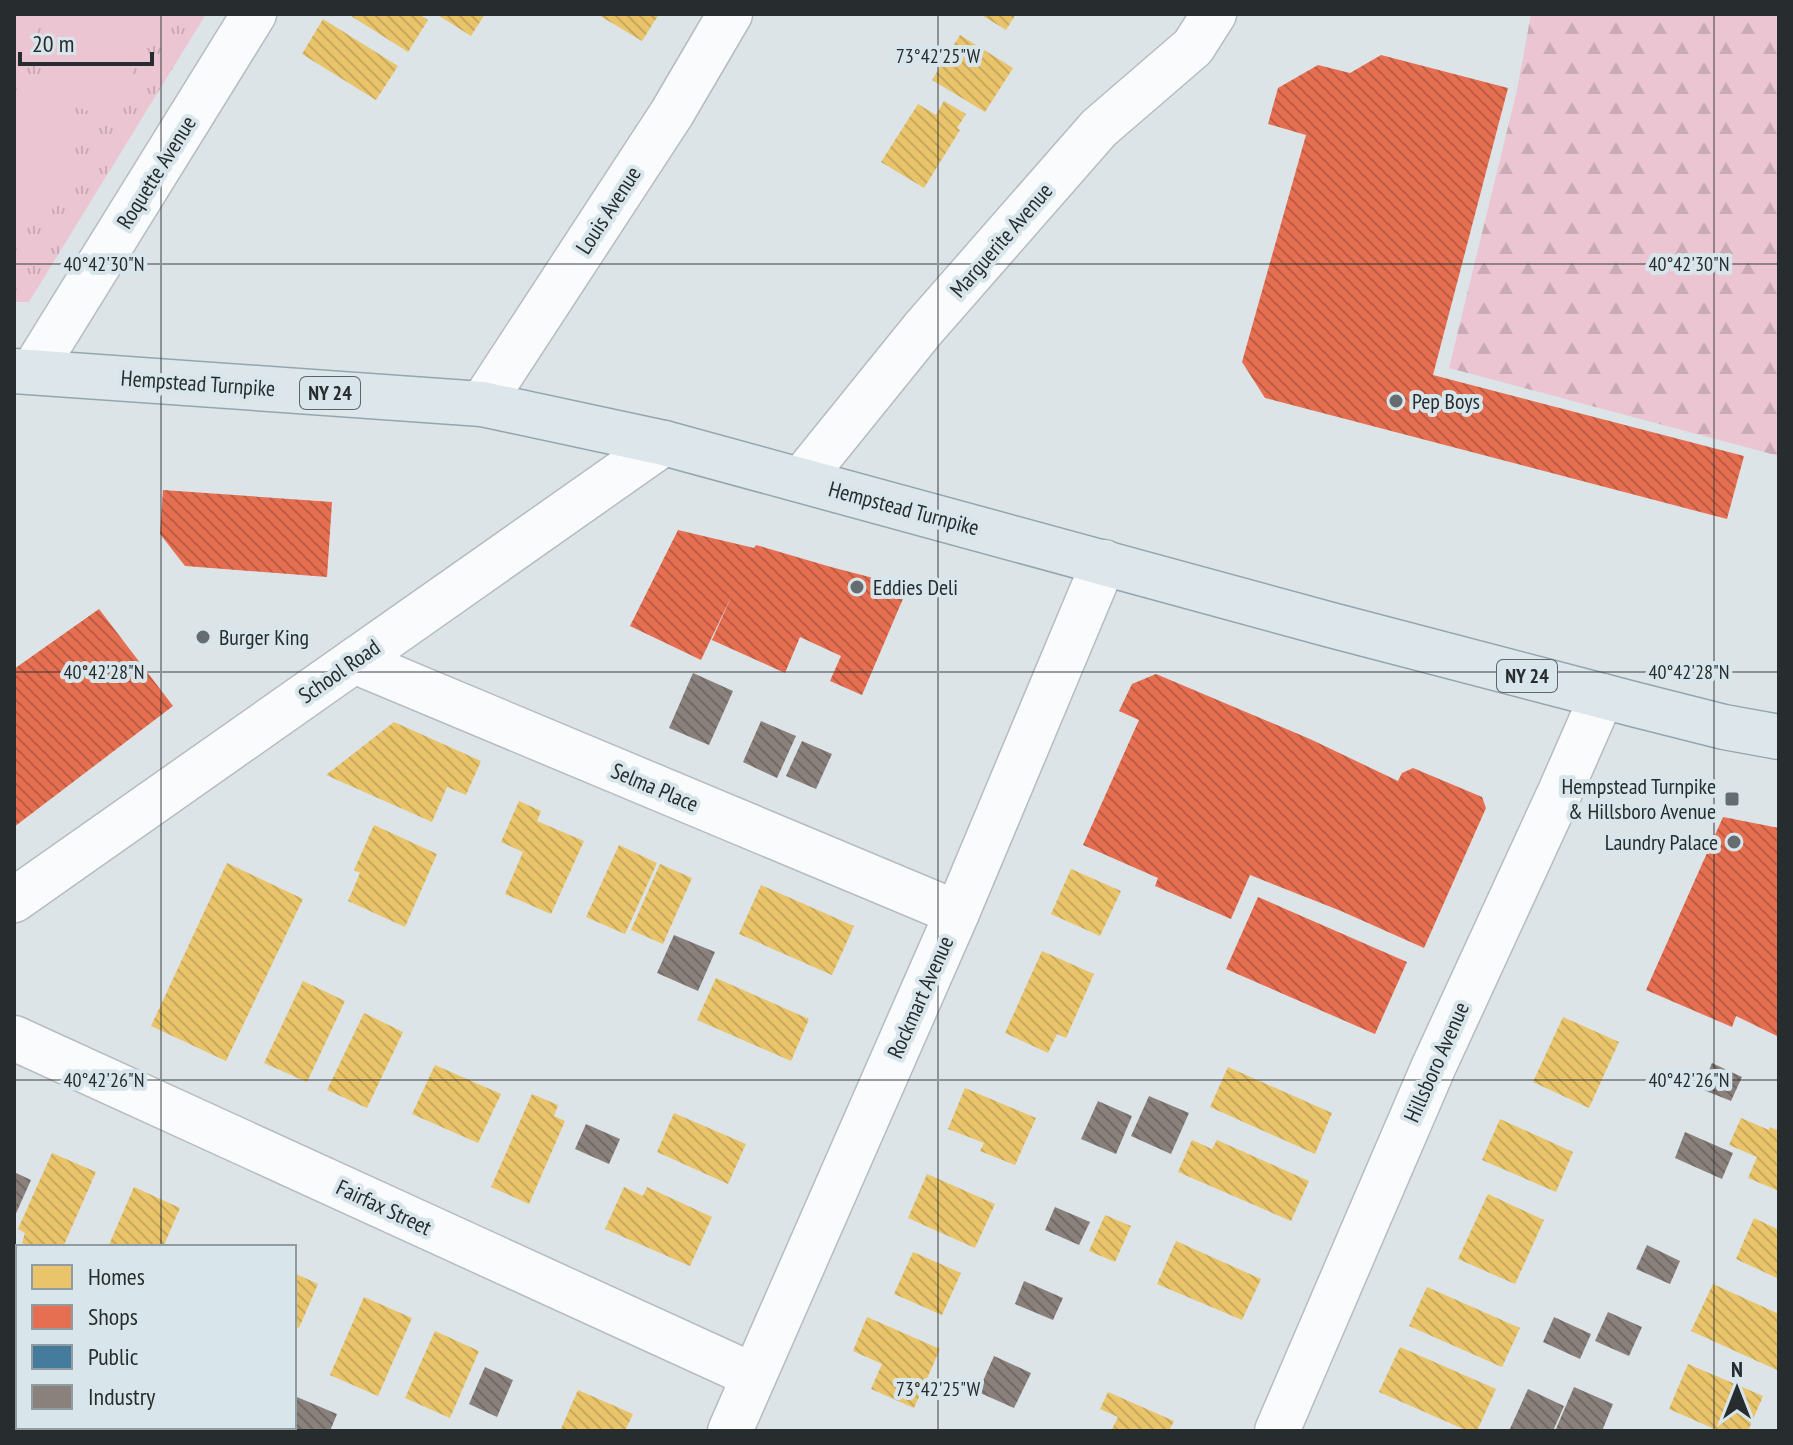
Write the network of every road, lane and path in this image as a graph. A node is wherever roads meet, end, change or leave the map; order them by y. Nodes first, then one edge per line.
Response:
1 (254, 14) edge
2 (730, 14) edge
3 (1246, 14) edge
4 (1204, 31) edge
5 (24, 371) edge
6 (482, 404) junction
7 (664, 443) junction
8 (801, 480) junction
9 (1104, 562) junction
10 (354, 661) junction
11 (1602, 696) junction
12 (1779, 737) edge
13 (14, 900) edge
14 (957, 913) junction
15 (14, 1038) edge
16 (754, 1376) junction
17 (730, 1431) edge
18 (1277, 1431) edge

1 - 5 street, Roquette Avenue
2 - 6 street, Louis Avenue
3 - 4 street, Marguerite Avenue
4 - 8 street, Marguerite Avenue
5 - 6 main road, Hempstead Turnpike / NY 24
6 - 7 main road, Hempstead Turnpike / NY 24
7 - 8 main road, Hempstead Turnpike / NY 24
7 - 10 street, School Road
8 - 9 main road, Hempstead Turnpike / NY 24
9 - 11 main road, Hempstead Turnpike / NY 24
9 - 14 street, Rockmart Avenue
10 - 13 street, School Road
10 - 14 street, Selma Place
11 - 12 main road, Hempstead Turnpike / NY 24
11 - 18 street, Hillsboro Avenue
14 - 16 street, Rockmart Avenue
15 - 16 street, Fairfax Street
16 - 17 street, Rockmart Avenue

